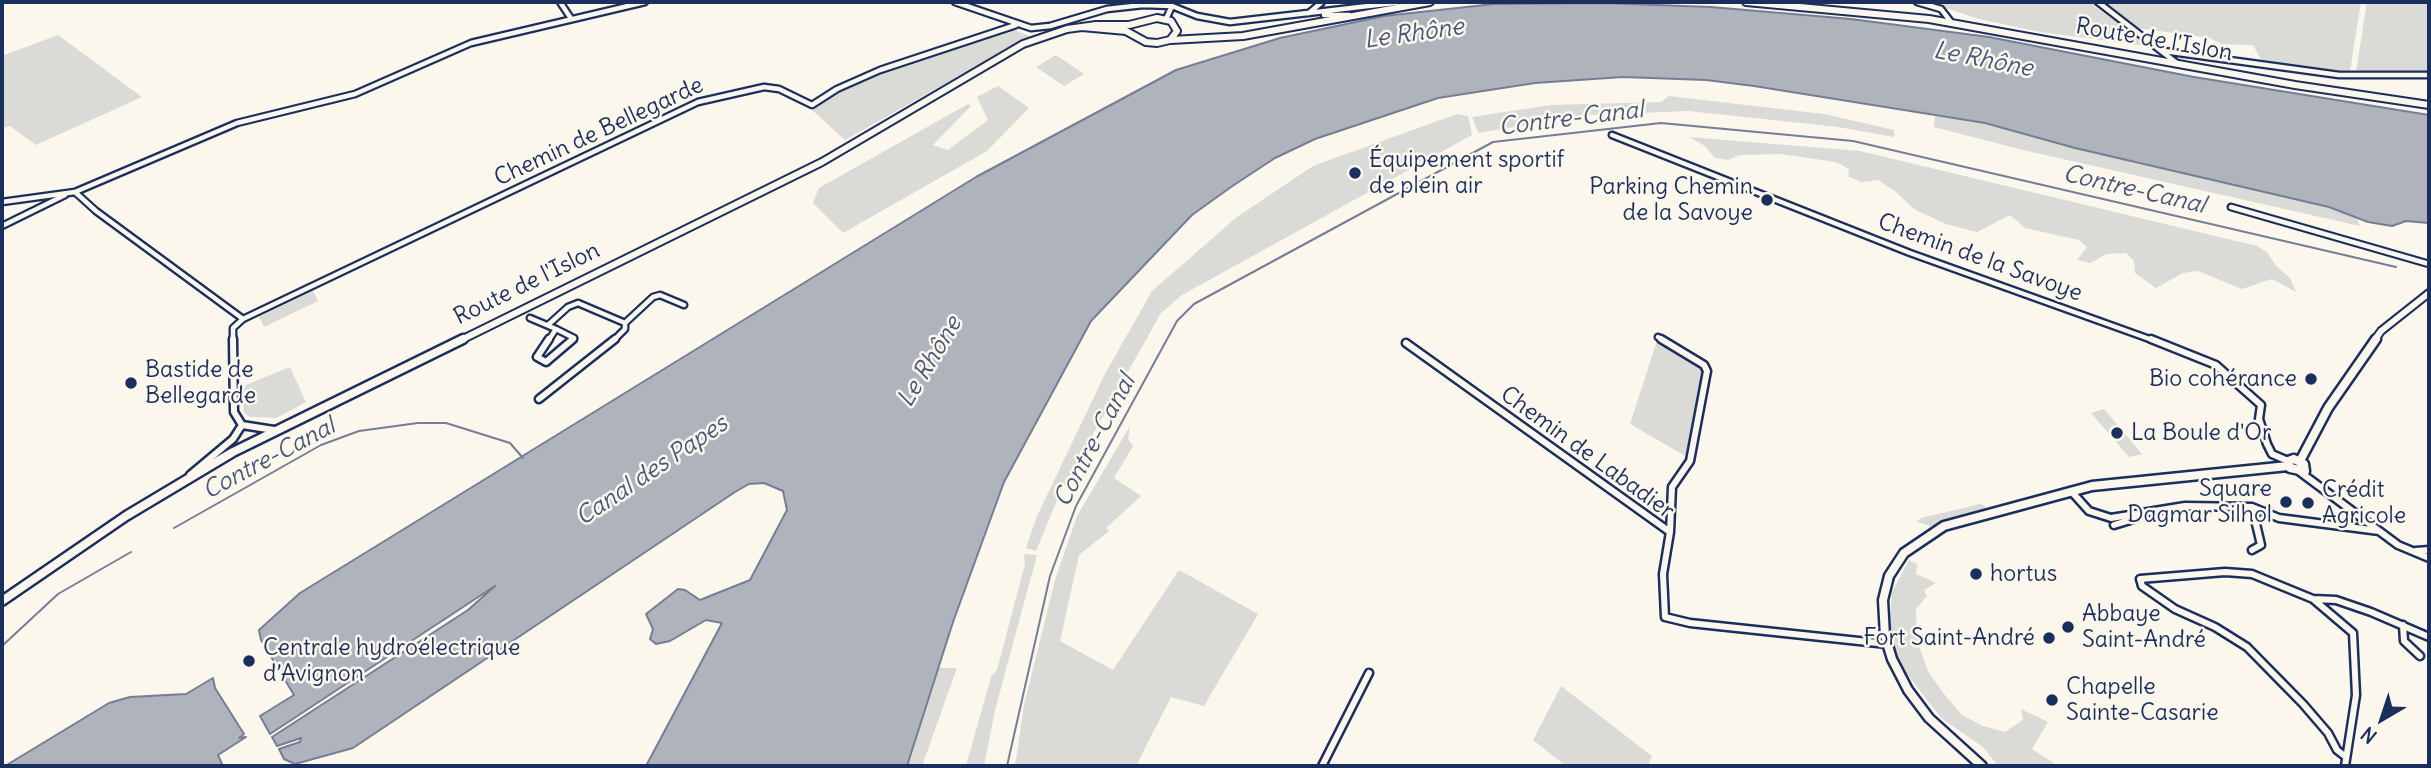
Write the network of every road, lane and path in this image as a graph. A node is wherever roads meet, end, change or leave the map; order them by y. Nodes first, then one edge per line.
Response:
1 (561, 2) edge
2 (645, 2) edge
3 (955, 2) edge
4 (1322, 2) edge
5 (1403, 2) edge
6 (1430, 2) edge
7 (1746, 2) edge
8 (1917, 2) edge
9 (2098, 2) edge
10 (1154, 4) junction
11 (1925, 4) junction
12 (1172, 6) junction
13 (1317, 12) junction
14 (1309, 13) junction
15 (1349, 15) junction
16 (570, 18) junction
17 (1152, 18) junction
18 (1166, 19) junction
19 (1935, 20) junction
20 (1951, 22) junction
21 (1140, 23) junction
22 (1016, 25) junction
23 (1082, 27) junction
24 (1177, 27) junction
25 (1137, 36) junction
26 (1207, 37) junction
27 (1170, 40) junction
28 (2164, 51) junction
29 (2241, 61) junction
30 (2178, 64) junction
31 (2429, 75) edge
32 (2245, 76) junction
33 (2429, 105) edge
34 (1612, 135) dead end
35 (75, 192) junction
36 (67, 194) junction
37 (2, 202) edge
38 (2231, 207) dead end
39 (2, 226) edge
40 (2429, 264) edge
41 (2429, 293) edge
42 (684, 305) dead end
43 (243, 318) junction
44 (530, 318) dead end
45 (625, 323) junction
46 (548, 325) junction
47 (556, 329) junction
48 (1658, 337) dead end
49 (1406, 343) dead end
50 (539, 399) dead end
51 (242, 425) junction
52 (274, 430) junction
53 (2288, 463) junction
54 (2302, 467) junction
55 (190, 475) junction
56 (2071, 491) junction
57 (2252, 507) junction
58 (2141, 512) junction
59 (2114, 525) dead end
60 (2379, 531) junction
61 (1670, 532) junction
62 (2252, 550) dead end
63 (2429, 550) edge
64 (2413, 552) junction
65 (2429, 558) edge
66 (2313, 599) junction
67 (2, 601) edge
68 (2403, 625) junction
69 (2429, 637) edge
70 (1887, 644) junction
71 (2420, 656) dead end
72 (1369, 673) dead end
73 (2346, 757) junction
74 (1322, 766) edge
75 (1982, 766) edge
76 (2344, 766) edge

1 - 16 street
2 - 16 street
3 - 22 street
4 - 14 street
5 - 13 street
6 - 15 street
7 - 19 street, Route de l'Islon
8 - 11 street
9 - 28 street
10 - 12 street
10 - 17 street
10 - 22 street
11 - 19 street
11 - 20 street
12 - 14 street
12 - 18 street
13 - 14 street
13 - 15 street
15 - 26 street
16 - 35 street
17 - 18 street
17 - 21 street, Route de l'Islon
18 - 24 street
19 - 20 street, Route de l'Islon
20 - 30 street, Route de l'Islon
21 - 23 street, Route de l'Islon
21 - 25 street
22 - 43 street, Chemin de Bellegarde
23 - 25 street, Route de l'Islon
23 - 52 street, Route de l'Islon
24 - 26 street
24 - 27 street
25 - 27 street, Route de l'Islon
26 - 27 street
28 - 29 street
28 - 30 street
29 - 31 street
29 - 32 street
30 - 32 street, Route de l'Islon
32 - 33 street, Route de l'Islon
34 - 53 street, Chemin de la Savoye
35 - 36 street
35 - 43 street
36 - 37 street
36 - 39 street
38 - 40 street
41 - 54 street
42 - 45 street
43 - 51 street
44 - 46 street
45 - 46 street
45 - 50 street
46 - 47 street
47 - 47 street
48 - 61 street
49 - 61 street, Chemin de Labadier
51 - 52 street
51 - 55 street
52 - 55 street, Route de l'Islon
53 - 54 street
53 - 56 street
54 - 60 street
55 - 67 street, Route de l'Islon
56 - 58 street
56 - 70 street
57 - 58 street
57 - 60 street
57 - 62 street
58 - 59 street
60 - 64 street
61 - 70 street, Chemin de Labadier
63 - 64 street
64 - 65 street
66 - 68 street
66 - 73 street
66 - 73 street
68 - 69 street
68 - 71 street
70 - 75 street
72 - 74 street
73 - 76 street

